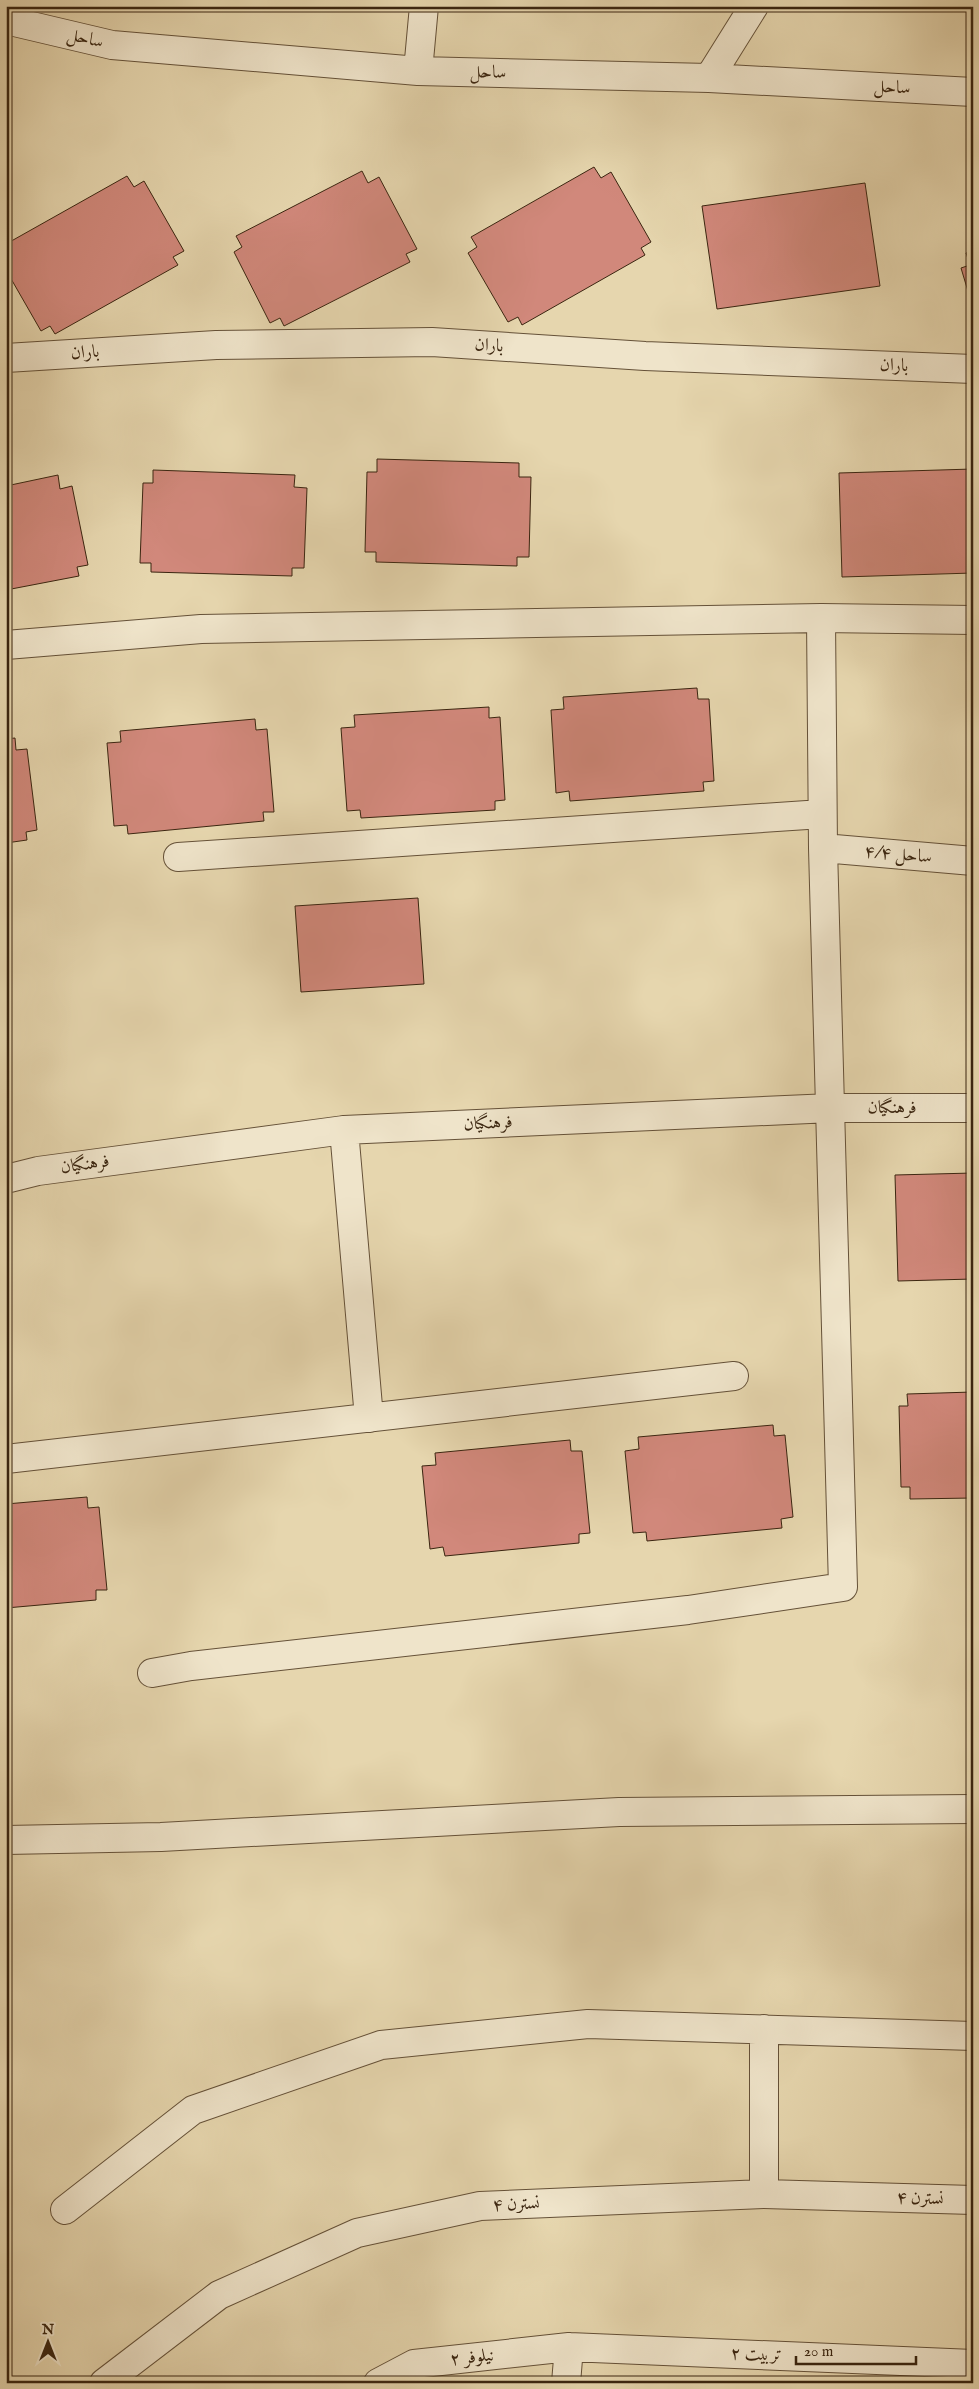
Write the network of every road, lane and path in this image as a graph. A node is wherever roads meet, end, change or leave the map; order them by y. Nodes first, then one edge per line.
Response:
1 (424, 6) edge
2 (754, 6) edge
3 (6, 20) edge
4 (418, 71) junction
5 (709, 78) junction
6 (973, 92) edge
7 (6, 358) edge
8 (973, 369) edge
9 (821, 618) junction
10 (973, 620) edge
11 (6, 645) edge
12 (822, 814) junction
13 (823, 848) junction
14 (178, 857) dead end
15 (973, 861) edge
16 (831, 1108) junction
17 (973, 1108) edge
18 (344, 1130) junction
19 (6, 1179) edge
20 (734, 1376) dead end
21 (369, 1418) junction
22 (6, 1459) edge
23 (152, 1673) dead end
24 (973, 1809) edge
25 (6, 1840) edge
26 (764, 2029) junction
27 (973, 2036) edge
28 (764, 2194) junction
29 (973, 2200) edge
30 (65, 2210) dead end
31 (569, 2347) junction
32 (973, 2364) edge
33 (104, 2383) edge
34 (378, 2383) edge
35 (566, 2383) edge

1 - 4 street
2 - 5 street
3 - 4 street, ساحل
4 - 5 street, ساحل
5 - 6 street, ساحل
7 - 8 street, باران
9 - 10 street
9 - 11 street
9 - 12 street
12 - 13 street
12 - 14 street
13 - 15 street, ساحل ۴/۴
13 - 16 street
16 - 17 street, فرهنگیان
16 - 18 street, فرهنگیان
16 - 23 street
18 - 19 street, فرهنگیان
18 - 21 street
20 - 21 street
21 - 22 street
24 - 25 street
26 - 27 street
26 - 28 street
26 - 30 street
28 - 29 street, نسترن ۴
28 - 33 street, نسترن ۴
31 - 32 street, تربیت ۲
31 - 34 street, نیلوفر ۲
31 - 35 street

